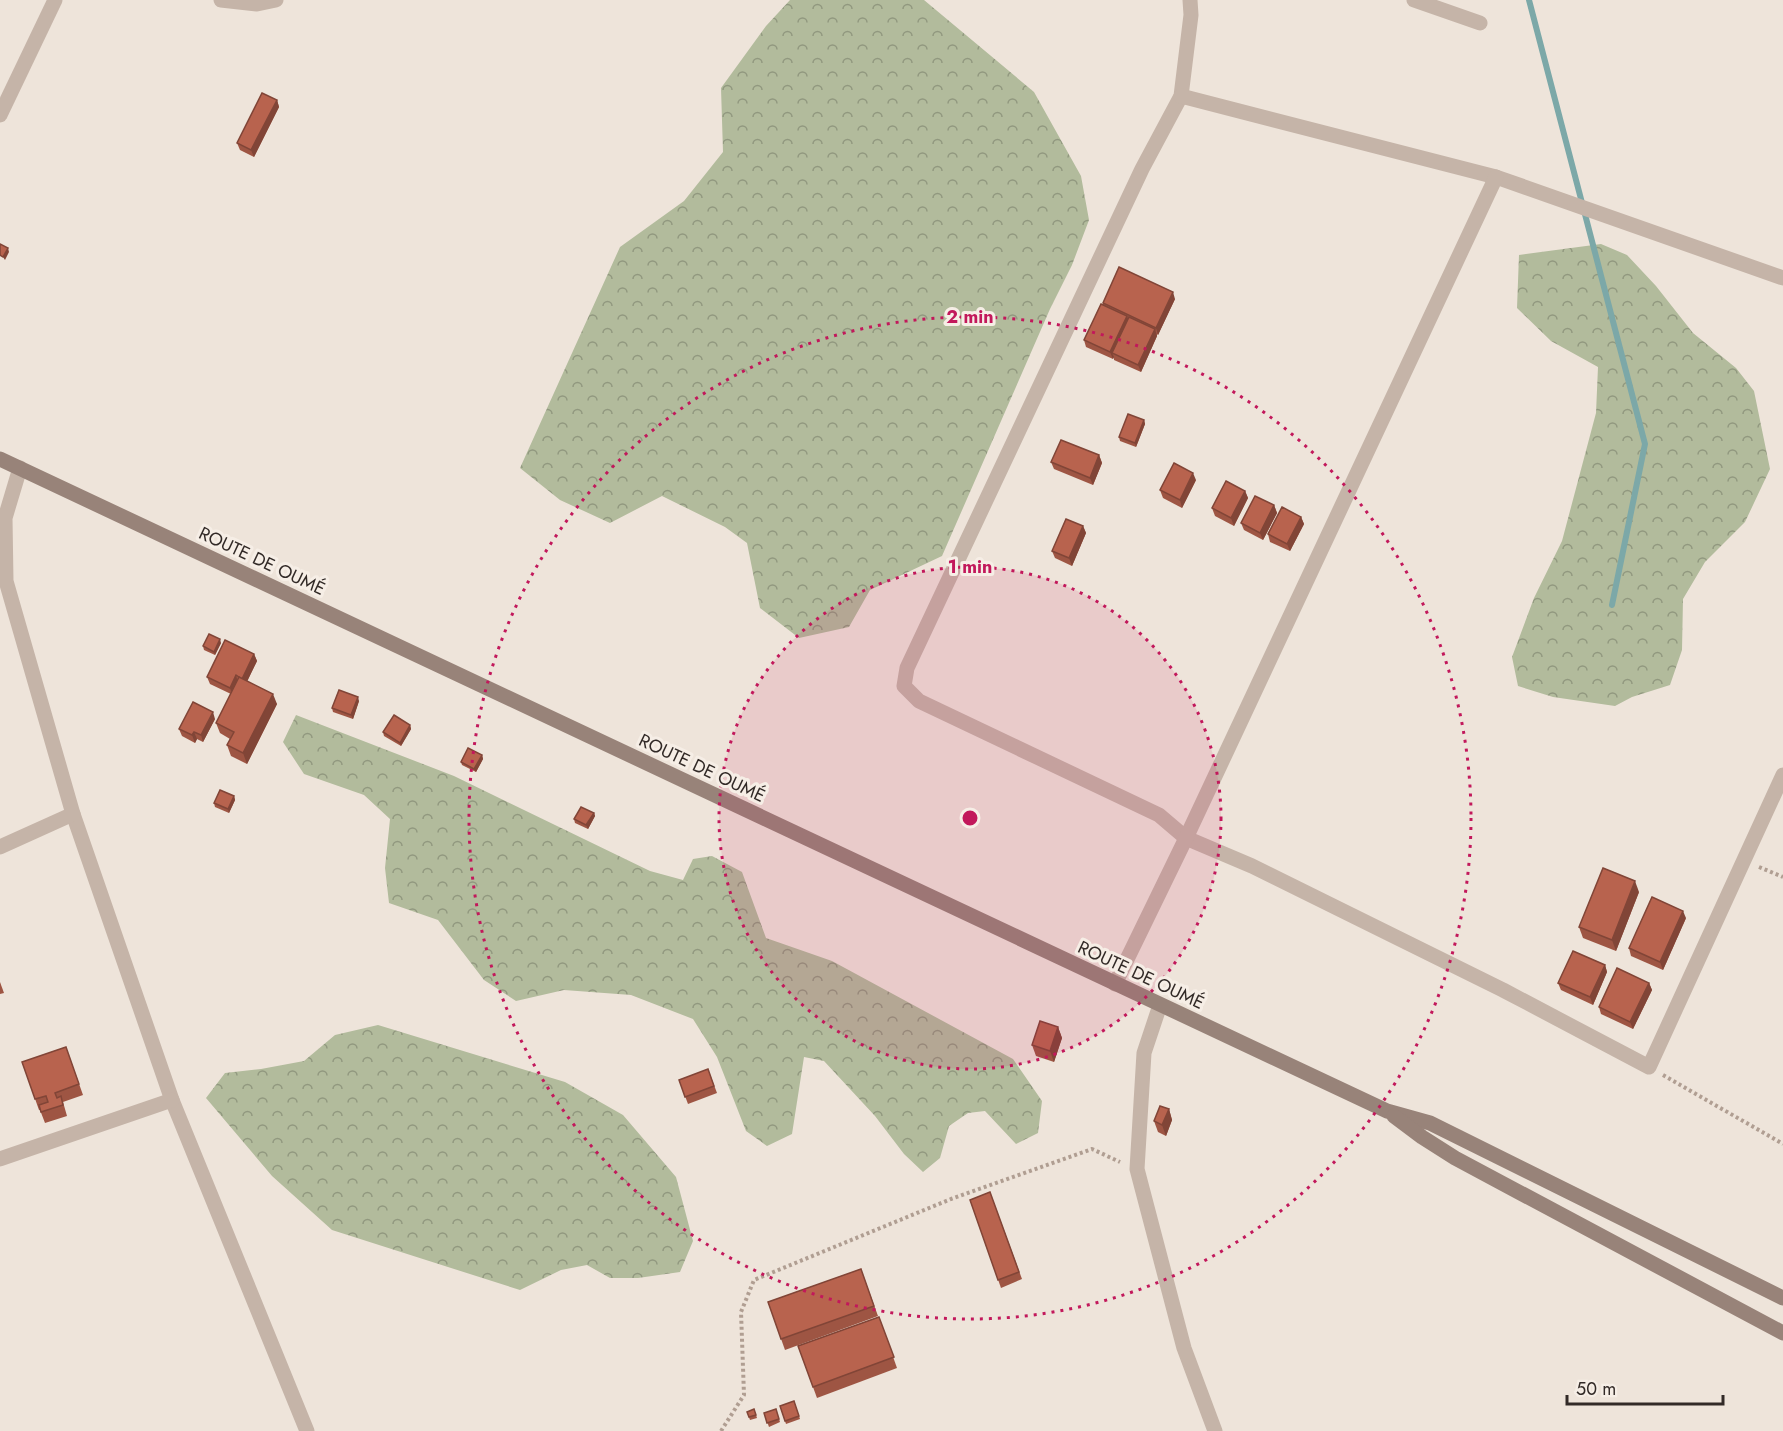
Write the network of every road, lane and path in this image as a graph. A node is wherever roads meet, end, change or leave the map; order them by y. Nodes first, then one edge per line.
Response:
1 (55, 0) edge
2 (221, 0) edge
3 (276, 0) edge
4 (1190, 0) edge
5 (1414, 0) edge
6 (1480, 23) dead end
7 (1181, 96) junction
8 (0, 115) edge
9 (1496, 177) junction
10 (1783, 278) edge
11 (0, 459) edge
12 (20, 468) junction
13 (1783, 775) edge
14 (73, 814) junction
15 (1186, 838) junction
16 (0, 847) edge
17 (1744, 860) junction
18 (1783, 877) edge
19 (1115, 984) junction
20 (1160, 1005) junction
21 (1649, 1067) junction
22 (172, 1100) junction
23 (1387, 1111) junction
24 (1783, 1144) edge
25 (0, 1159) edge
26 (1137, 1169) junction
27 (1783, 1298) edge
28 (1783, 1333) edge
29 (307, 1431) edge
30 (721, 1431) edge
31 (1215, 1431) edge

1 - 8 street
2 - 3 street
4 - 7 street
5 - 6 street
7 - 9 street
7 - 15 street
9 - 10 street
9 - 15 street
11 - 12 main road, ROUTE DE OUMÉ
12 - 14 street
12 - 19 main road, ROUTE DE OUMÉ
13 - 17 street
14 - 16 street
14 - 22 street
15 - 19 street
15 - 21 street
17 - 18 path
17 - 21 street
19 - 20 main road, ROUTE DE OUMÉ
20 - 23 main road, ROUTE DE OUMÉ
20 - 26 street
21 - 24 path
22 - 25 street
22 - 29 street
23 - 27 main road
23 - 28 main road
26 - 30 path
26 - 31 street

